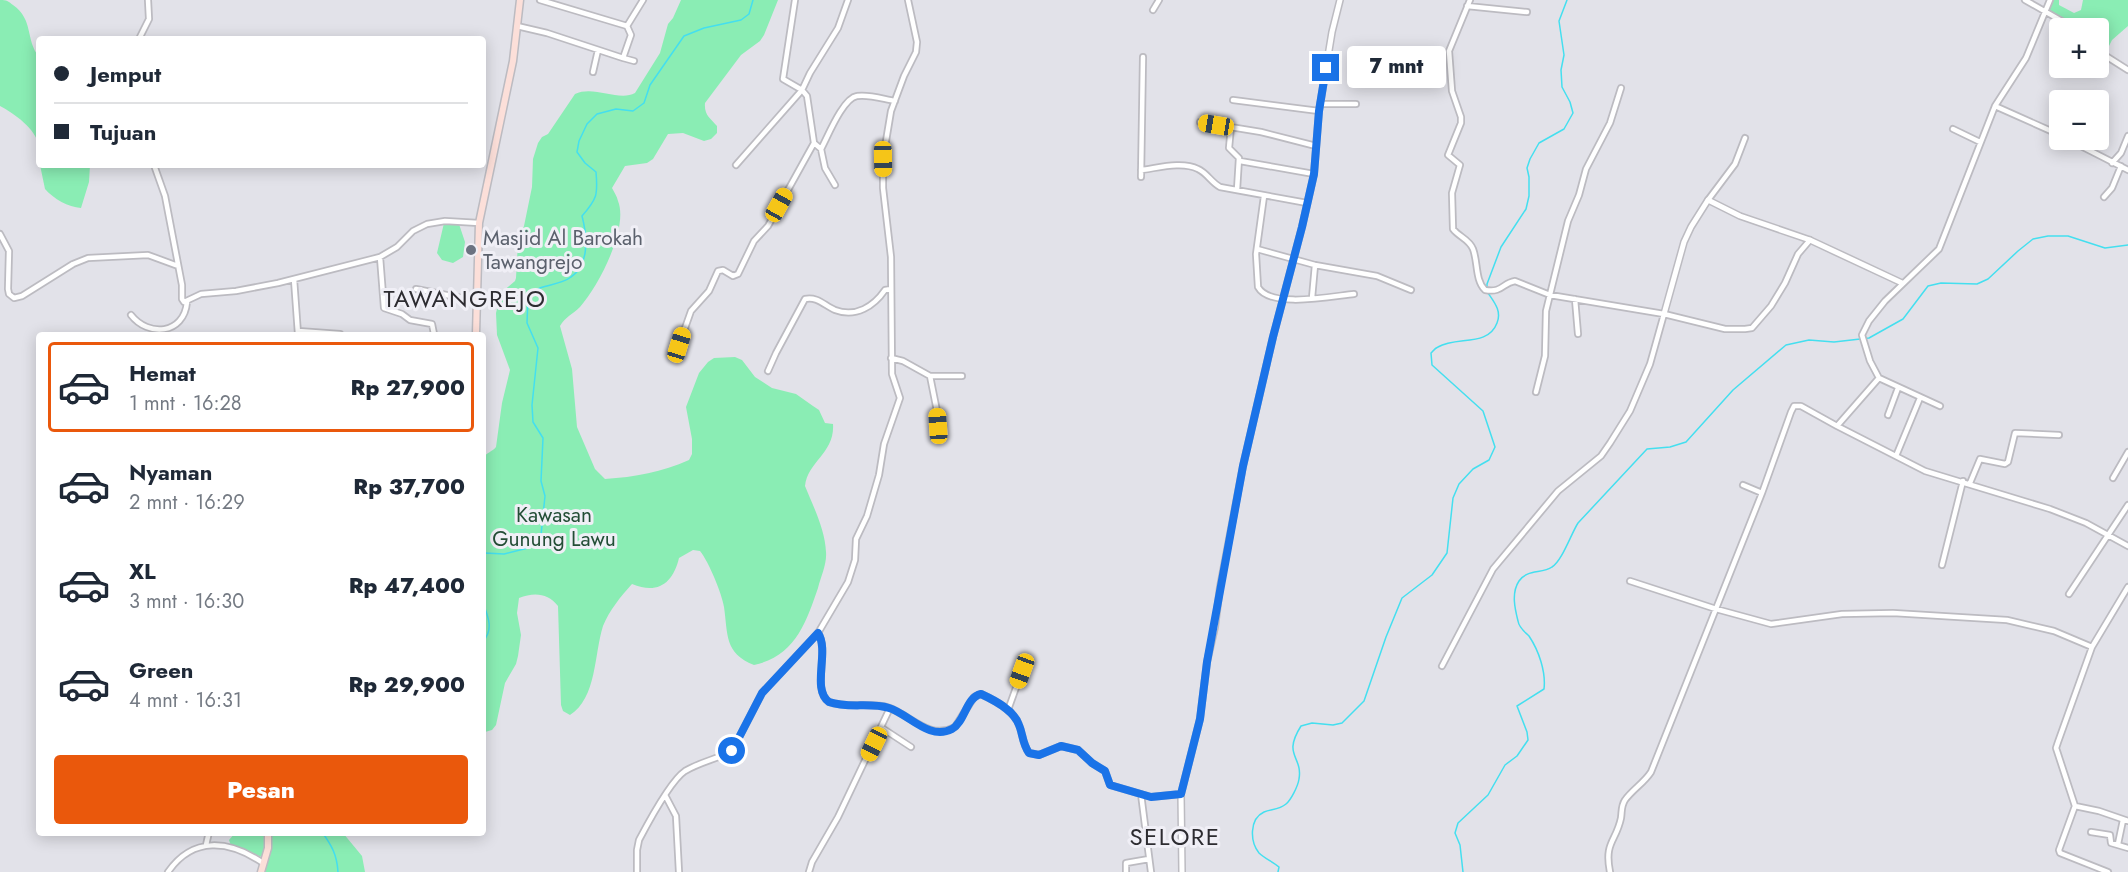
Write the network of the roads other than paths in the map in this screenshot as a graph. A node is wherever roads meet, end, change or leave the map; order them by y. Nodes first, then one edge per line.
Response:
1 (148, 0) edge
2 (520, 0) edge
3 (540, 0) edge
4 (643, 0) edge
5 (795, 0) edge
6 (848, 0) edge
7 (908, 0) edge
8 (1159, 0) edge
9 (1340, 0) edge
10 (1470, 0) edge
11 (2025, 0) edge
12 (2050, 0) edge
13 (1467, 6) junction
14 (1153, 10) dead end
15 (2046, 11) junction
16 (1527, 12) dead end
17 (2058, 18) edge
18 (517, 26) junction
19 (627, 26) junction
20 (141, 36) edge
21 (598, 50) junction
22 (623, 57) junction
23 (1143, 57) dead end
24 (2109, 58) edge
25 (634, 61) dead end
26 (2128, 70) edge
27 (593, 72) dead end
28 (1621, 88) dead end
29 (802, 90) junction
30 (1233, 100) dead end
31 (895, 101) junction
32 (1320, 104) junction
33 (1356, 104) dead end
34 (1995, 106) junction
35 (1319, 111) junction
36 (1200, 122) dead end
37 (1232, 127) junction
38 (1953, 129) dead end
39 (2049, 130) edge
40 (2128, 136) edge
41 (1745, 138) dead end
42 (1980, 142) junction
43 (814, 143) junction
44 (1316, 146) junction
45 (821, 149) junction
46 (2088, 150) edge
47 (1239, 161) junction
48 (2112, 163) junction
49 (736, 165) dead end
50 (2121, 166) junction
51 (155, 168) edge
52 (1141, 170) junction
53 (2128, 170) edge
54 (1314, 174) junction
55 (1141, 177) dead end
56 (835, 185) dead end
57 (1237, 190) junction
58 (1264, 196) junction
59 (2104, 197) dead end
60 (1708, 200) junction
61 (1307, 203) junction
62 (479, 223) junction
63 (0, 234) edge
64 (1810, 240) junction
65 (1257, 249) junction
66 (380, 257) junction
67 (1293, 260) junction
68 (1315, 265) junction
69 (178, 266) junction
70 (294, 279) junction
71 (1902, 283) junction
72 (416, 289) dead end
73 (891, 289) junction
74 (1411, 290) dead end
75 (1354, 294) dead end
76 (1550, 295) junction
77 (1312, 298) junction
78 (1575, 299) junction
79 (1282, 300) junction
80 (477, 301) junction
81 (187, 303) junction
82 (1664, 314) junction
83 (131, 315) dead end
84 (298, 332) edge
85 (434, 332) edge
86 (476, 332) edge
87 (1578, 334) dead end
88 (679, 345) dead end
89 (891, 358) junction
90 (768, 371) dead end
91 (930, 376) junction
92 (962, 376) dead end
93 (1879, 378) junction
94 (1898, 388) junction
95 (1536, 392) dead end
96 (1920, 398) junction
97 (1940, 406) dead end
98 (1888, 415) dead end
99 (1837, 426) junction
100 (2059, 435) dead end
101 (939, 440) dead end
102 (2128, 452) edge
103 (1896, 456) junction
104 (2126, 461) edge
105 (2113, 478) dead end
106 (1963, 482) junction
107 (1970, 483) junction
108 (1743, 485) dead end
109 (1762, 493) junction
110 (2128, 505) edge
111 (2108, 536) junction
112 (2128, 546) edge
113 (1942, 565) dead end
114 (1630, 581) dead end
115 (2128, 587) edge
116 (2069, 594) dead end
117 (1716, 609) junction
118 (818, 633) junction
119 (2092, 647) junction
120 (1442, 666) dead end
121 (1022, 671) dead end
122 (890, 708) junction
123 (1008, 710) junction
124 (882, 728) junction
125 (911, 747) dead end
126 (1142, 794) junction
127 (1181, 794) junction
128 (665, 795) junction
129 (2075, 806) junction
130 (2126, 821) edge
131 (2091, 832) dead end
132 (208, 836) edge
133 (268, 836) edge
134 (2118, 844) junction
135 (206, 845) junction
136 (2128, 848) edge
137 (1149, 860) junction
138 (261, 862) junction
139 (168, 872) edge
140 (260, 872) edge
141 (637, 872) edge
142 (679, 872) edge
143 (809, 872) edge
144 (1126, 872) edge
145 (1151, 872) edge
146 (1182, 872) edge
147 (1610, 872) edge
148 (2108, 872) edge

1 - 20 street
2 - 18 main road
3 - 19 street
4 - 19 street
5 - 29 street
6 - 29 street
7 - 31 street
8 - 14 street
9 - 32 street
10 - 13 street
11 - 15 street
12 - 15 street
13 - 16 street
13 - 76 street
15 - 17 street
15 - 34 street
18 - 21 street
18 - 62 main road
19 - 22 street
21 - 22 street
21 - 27 street
22 - 25 street
23 - 52 street
24 - 26 street
28 - 76 street
29 - 43 street
29 - 49 street
30 - 35 street
31 - 45 street
31 - 73 street
32 - 33 street
32 - 35 street
34 - 39 street
34 - 42 street
35 - 44 street
36 - 37 street
37 - 44 street
37 - 47 street
38 - 42 street
40 - 48 street
41 - 60 street
42 - 71 street
43 - 45 street
43 - 88 street
44 - 54 street
45 - 56 street
46 - 48 street
47 - 54 street
47 - 57 street
48 - 50 street
50 - 53 street
50 - 59 street
51 - 69 street
52 - 55 street
52 - 57 street
54 - 61 street
57 - 58 street
58 - 61 street
58 - 65 street
60 - 64 street
60 - 82 street
61 - 67 street
62 - 66 street
62 - 80 main road
63 - 69 street
64 - 71 street
64 - 82 street
65 - 67 street
65 - 79 street
66 - 70 street
66 - 85 street
67 - 68 street
67 - 79 street
68 - 74 street
68 - 77 street
69 - 81 street
70 - 81 street
70 - 84 street
71 - 93 street
72 - 80 street
73 - 89 street
73 - 90 street
75 - 77 street
76 - 78 street
76 - 95 street
77 - 79 street
78 - 82 street
78 - 87 street
79 - 127 street
80 - 86 main road
81 - 83 street
82 - 120 street
89 - 91 street
89 - 118 street
91 - 92 street
91 - 101 street
93 - 94 street
93 - 99 street
94 - 96 street
94 - 98 street
96 - 97 street
96 - 103 street
99 - 103 street
99 - 109 street
100 - 107 street
102 - 104 street
103 - 106 street
104 - 105 street
106 - 107 street
106 - 113 street
107 - 111 street
108 - 109 street
109 - 117 street
110 - 111 street
111 - 112 street
111 - 116 street
114 - 117 street
115 - 119 street
117 - 119 street
117 - 147 street
118 - 122 street
118 - 128 street
119 - 129 street
121 - 123 street
122 - 123 street
122 - 124 street
123 - 126 street
124 - 125 street
124 - 143 street
126 - 127 street
126 - 137 street
127 - 146 street
128 - 141 street
128 - 142 street
129 - 130 street
129 - 148 street
130 - 134 street
131 - 134 street
132 - 135 street
133 - 138 main road
134 - 136 street
135 - 138 street
135 - 139 street
137 - 144 street
137 - 145 street
138 - 140 main road

